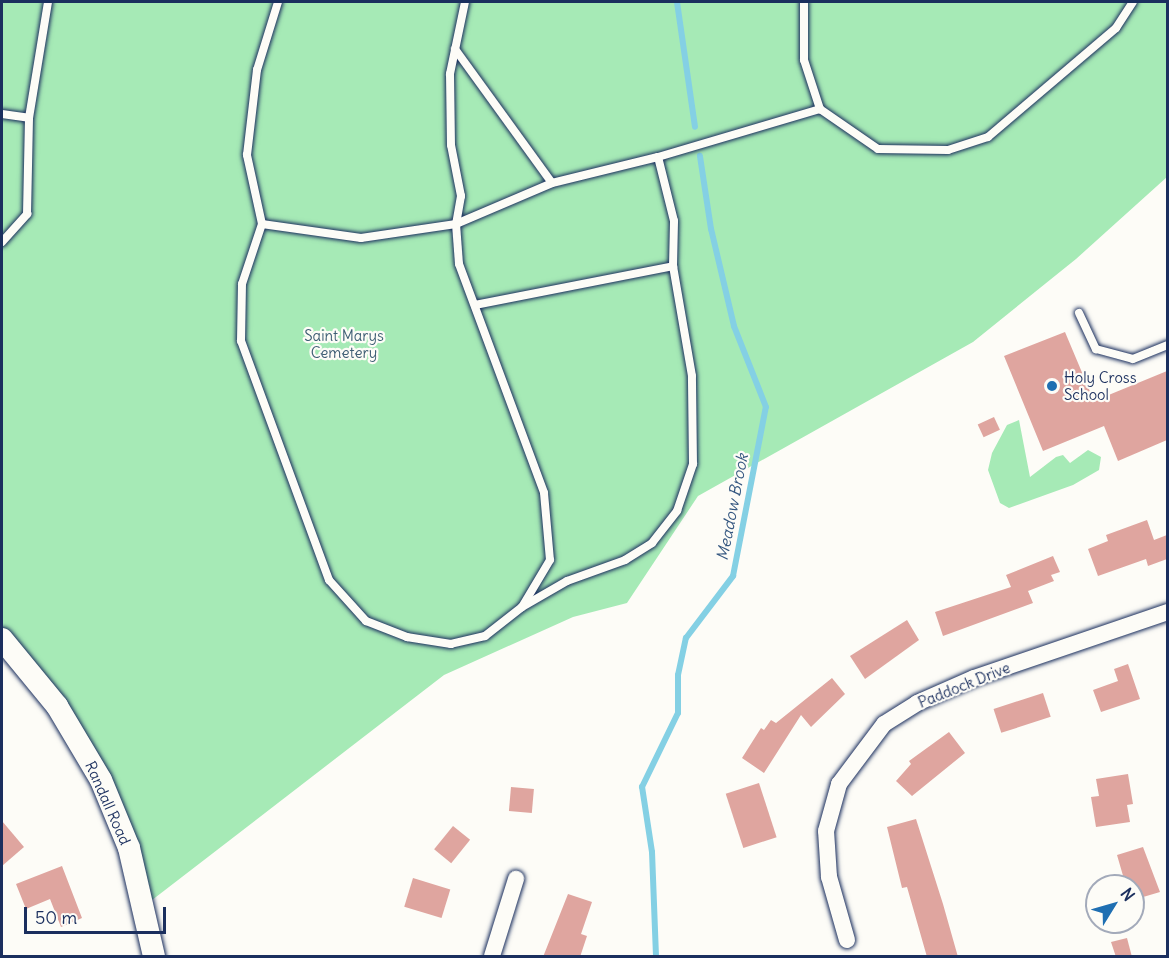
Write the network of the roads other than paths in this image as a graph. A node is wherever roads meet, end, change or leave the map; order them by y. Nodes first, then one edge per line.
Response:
1 (48, 2) edge
2 (278, 2) edge
3 (465, 2) edge
4 (804, 2) edge
5 (1133, 2) edge
6 (455, 49) junction
7 (820, 109) junction
8 (2, 114) edge
9 (29, 118) junction
10 (658, 157) junction
11 (552, 183) junction
12 (262, 224) junction
13 (456, 224) junction
14 (2, 242) edge
15 (673, 266) junction
16 (475, 305) junction
17 (1079, 313) dead end
18 (1167, 345) edge
19 (522, 607) junction
20 (1167, 612) edge
21 (2, 639) edge
22 (516, 879) dead end
23 (847, 940) dead end
24 (154, 957) edge
25 (492, 957) edge

1 - 9 lane
2 - 12 lane
3 - 6 lane
4 - 7 lane
5 - 7 lane
6 - 11 lane
6 - 13 lane
7 - 10 lane
8 - 9 lane
9 - 14 lane
10 - 11 lane
10 - 15 lane
11 - 13 lane
12 - 13 lane
12 - 19 lane
13 - 16 lane
15 - 16 lane
15 - 19 lane
16 - 19 lane
17 - 18 lane
20 - 23 street, Paddock Drive
21 - 24 street, Randall Road
22 - 25 street

